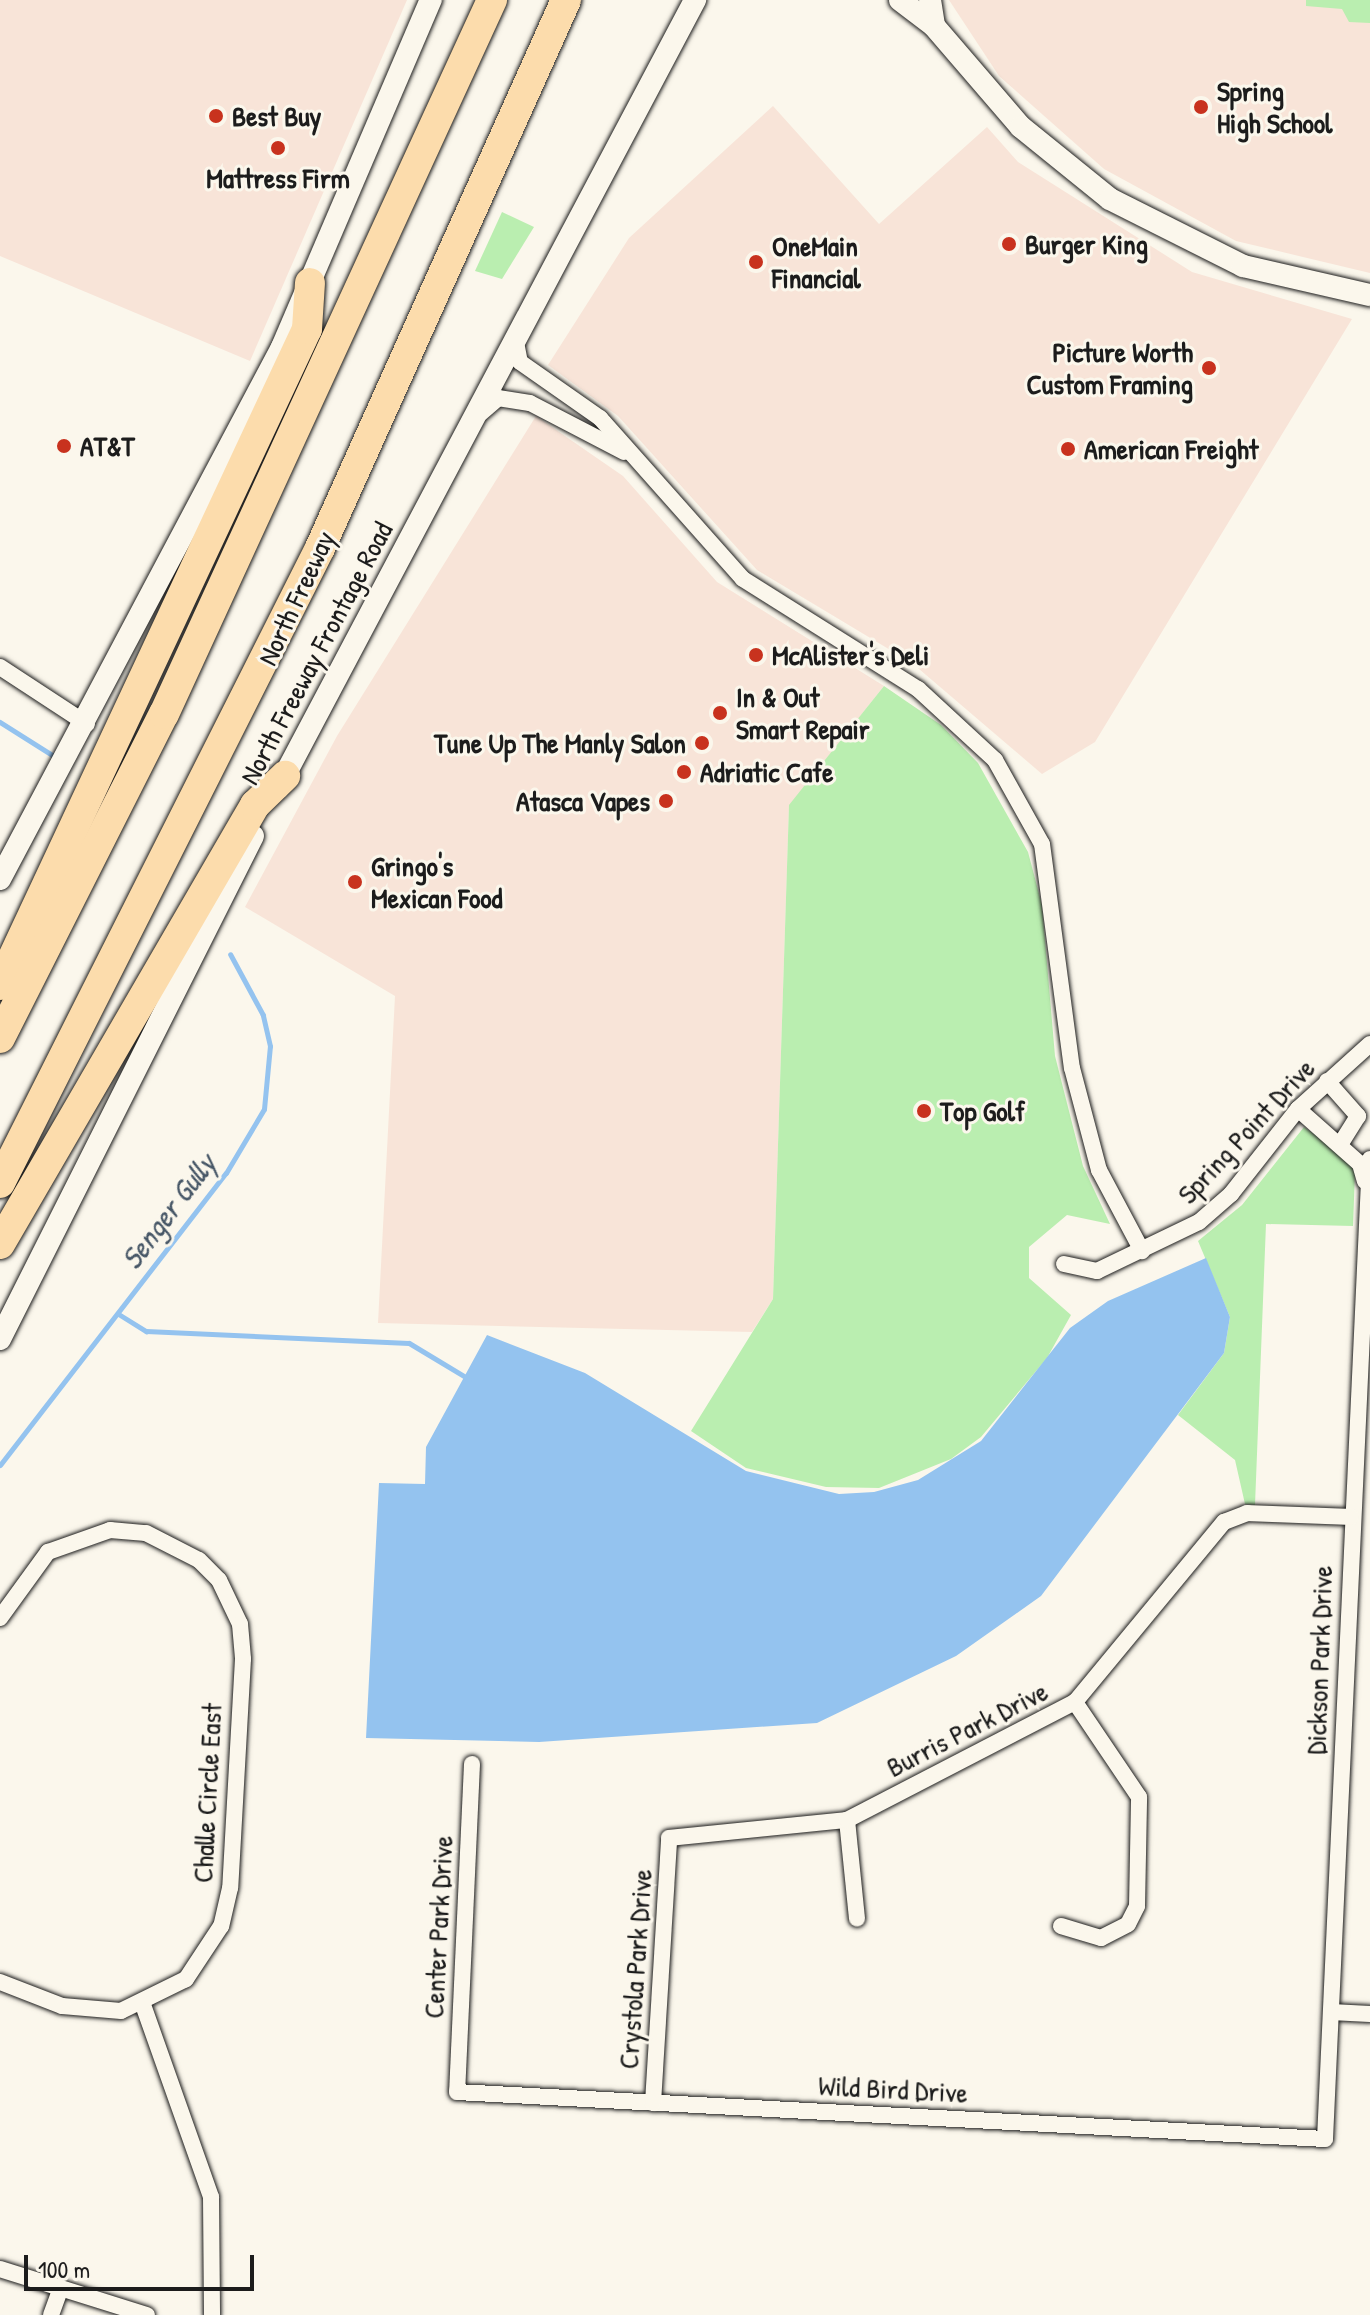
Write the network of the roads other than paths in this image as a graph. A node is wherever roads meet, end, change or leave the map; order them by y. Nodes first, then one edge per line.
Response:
1 (431, 0) edge
2 (492, 0) edge
3 (566, 0) edge
4 (695, 0) edge
5 (900, 0) edge
6 (930, 0) edge
7 (934, 26) junction
8 (310, 283) junction
9 (1370, 295) edge
10 (514, 337) junction
11 (464, 428) junction
12 (626, 452) junction
13 (0, 667) edge
14 (87, 724) junction
15 (285, 776) junction
16 (0, 879) edge
17 (0, 985) edge
18 (0, 1038) edge
19 (1367, 1056) edge
20 (1327, 1081) junction
21 (1298, 1109) junction
22 (1340, 1145) junction
23 (1370, 1159) edge
24 (0, 1183) edge
25 (1365, 1183) junction
26 (0, 1244) edge
27 (1142, 1251) junction
28 (1064, 1264) dead end
29 (0, 1339) edge
30 (1351, 1517) junction
31 (0, 1618) edge
32 (1075, 1702) junction
33 (472, 1764) dead end
34 (847, 1820) junction
35 (669, 1838) joint
36 (857, 1918) dead end
37 (1061, 1926) dead end
38 (0, 1982) edge
39 (142, 2002) junction
40 (1331, 2012) junction
41 (1370, 2014) edge
42 (457, 2092) joint
43 (653, 2103) junction
44 (1325, 2139) joint
45 (0, 2269) edge
46 (60, 2290) junction
47 (51, 2315) edge
48 (147, 2315) edge
49 (212, 2315) edge

1 - 8 main road
2 - 18 highway
3 - 24 highway, North Freeway
4 - 10 main road, North Freeway Frontage Road
5 - 7 main road
6 - 7 main road
7 - 9 main road
8 - 14 main road
8 - 17 highway
10 - 11 main road, North Freeway Frontage Road
10 - 12 street
11 - 12 street
11 - 15 main road, North Freeway Frontage Road
12 - 27 street
13 - 14 street
14 - 16 main road
15 - 26 highway
15 - 29 main road, North Freeway Frontage Road
19 - 20 street, Spring Point Drive
20 - 21 street, Spring Point Drive
20 - 22 street
21 - 22 street
21 - 27 street, Spring Point Drive
22 - 25 street
23 - 25 street, Dickson Park Drive
25 - 30 street, Dickson Park Drive
27 - 28 street, Spring Point Drive
30 - 32 street, Burris Park Drive
30 - 40 street, Dickson Park Drive
31 - 39 street, Challe Circle East
32 - 34 street, Burris Park Drive
32 - 37 street
33 - 42 street, Center Park Drive
34 - 35 street, Burris Park Drive
34 - 36 street
35 - 43 street, Crystola Park Drive
38 - 39 street, Challe Circle East
39 - 49 street
40 - 41 street
40 - 44 street, Dickson Park Drive
42 - 43 street, Wild Bird Drive
43 - 44 street, Wild Bird Drive
45 - 46 street
46 - 47 street
46 - 48 street

